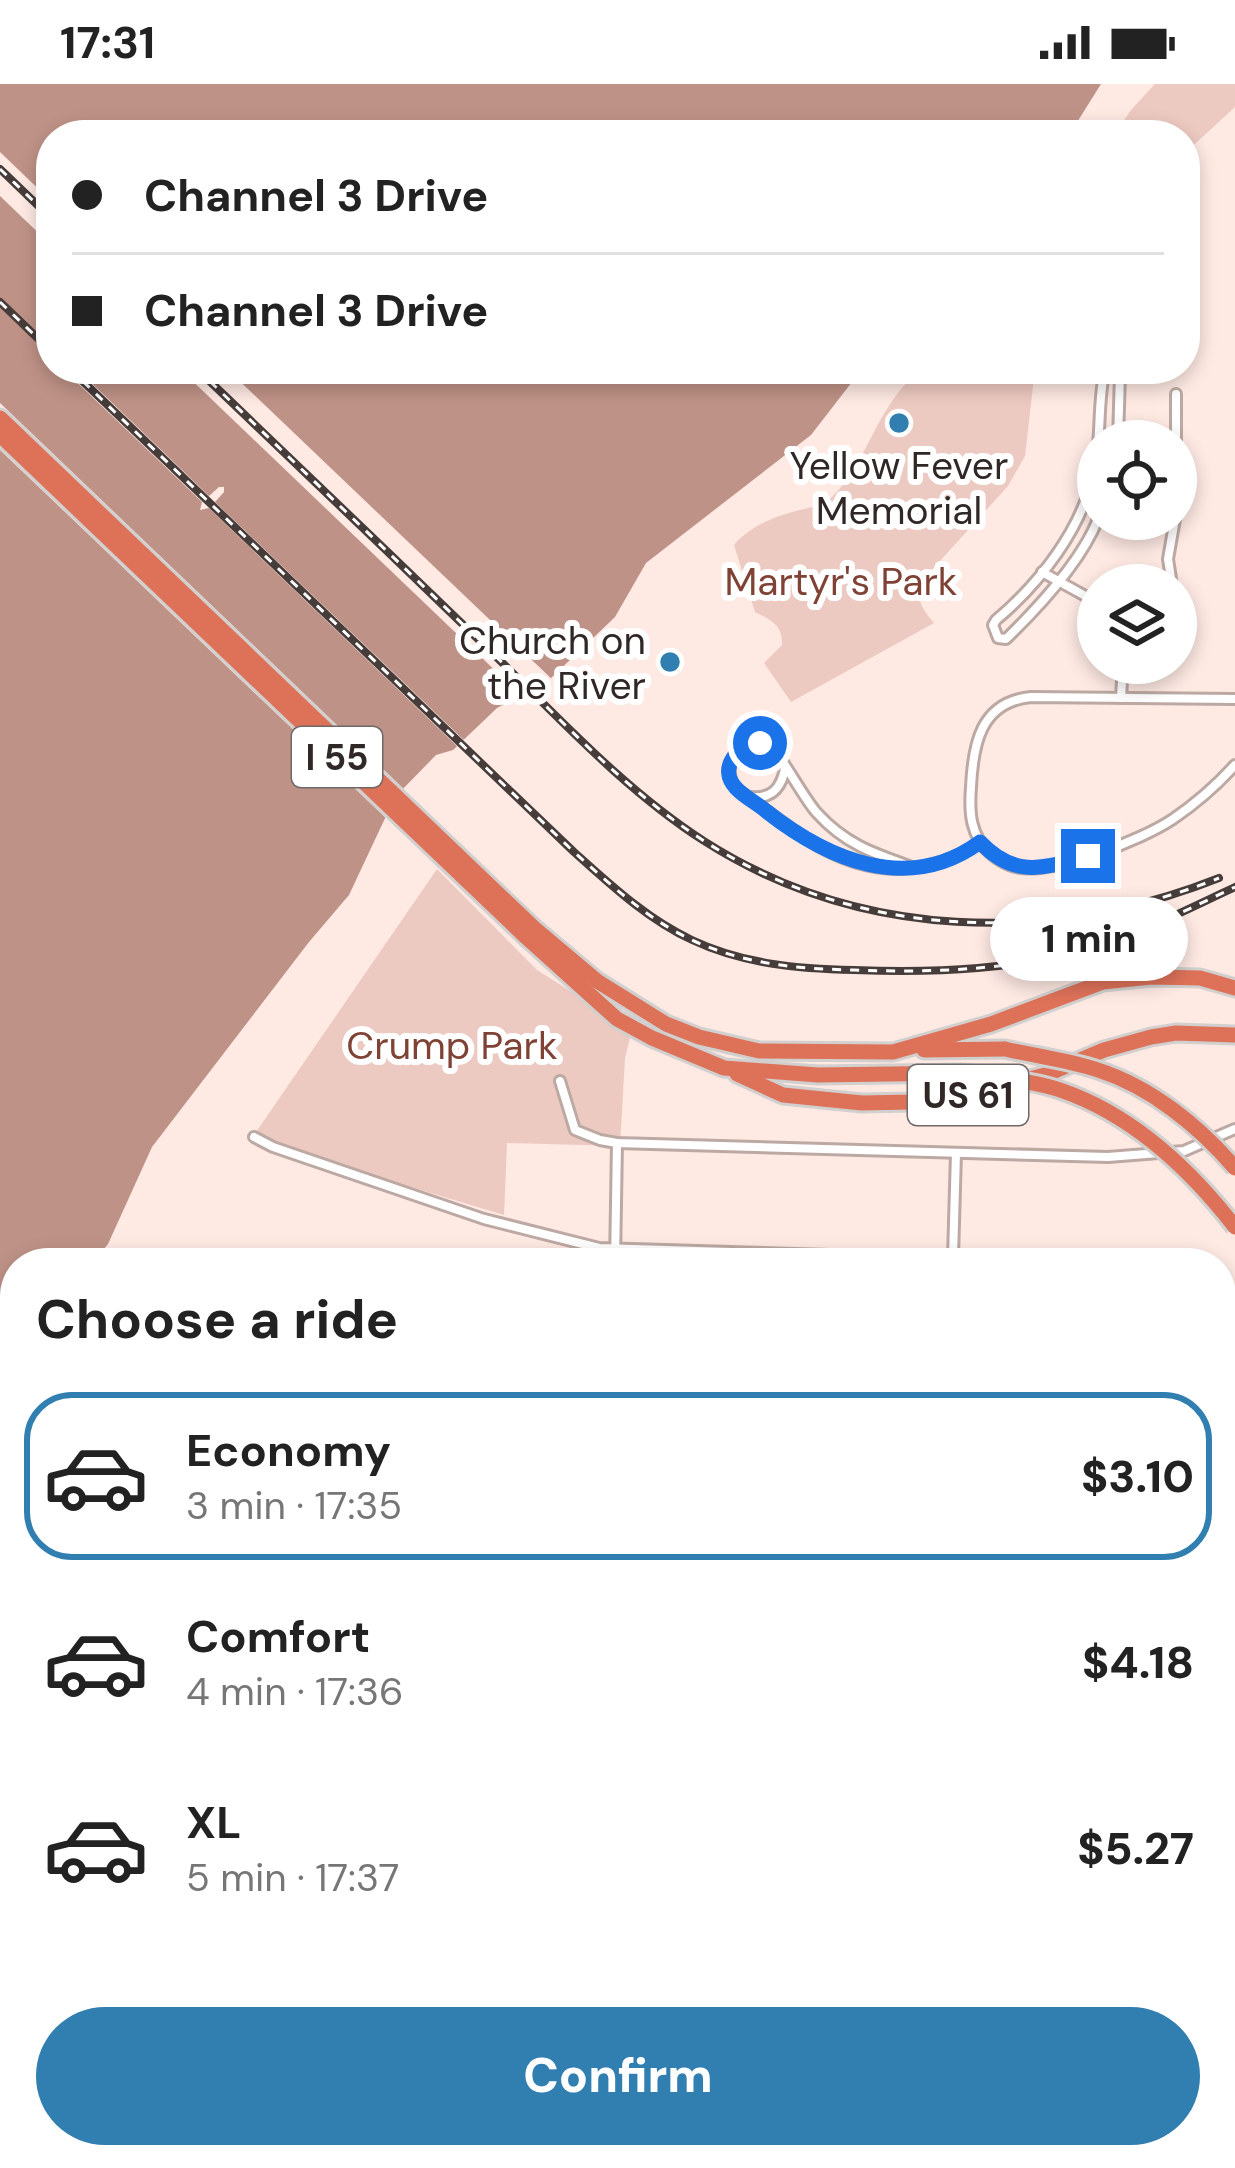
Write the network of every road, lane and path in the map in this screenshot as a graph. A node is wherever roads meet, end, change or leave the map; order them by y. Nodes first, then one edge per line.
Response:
1 (1104, 384) edge
2 (1120, 384) edge
3 (1176, 394) dead end
4 (0, 418) edge
5 (1119, 420) edge
6 (1176, 420) edge
7 (0, 435) edge
8 (1087, 540) edge
9 (1042, 572) junction
10 (1058, 581) junction
11 (1077, 591) edge
12 (1122, 684) edge
13 (1121, 698) junction
14 (1235, 700) edge
15 (1235, 765) edge
16 (785, 767) junction
17 (1235, 777) edge
18 (1220, 782) junction
19 (749, 797) junction
20 (980, 842) junction
21 (915, 868) junction
22 (530, 933) junction
23 (1235, 988) edge
24 (1209, 1032) junction
25 (1235, 1035) edge
26 (1235, 1050) edge
27 (893, 1052) junction
28 (724, 1068) junction
29 (560, 1081) dead end
30 (1235, 1129) edge
31 (254, 1137) dead end
32 (617, 1143) junction
33 (956, 1153) junction
34 (1235, 1168) edge
35 (1235, 1228) edge
36 (616, 1246) junction
37 (647, 1248) edge
38 (953, 1248) edge

1 - 9 street
2 - 5 street
3 - 6 street
4 - 22 highway, I 55
7 - 22 highway, I 55
8 - 10 street
9 - 10 street
9 - 10 street
10 - 11 street
12 - 13 street
13 - 14 street
13 - 20 street
15 - 18 street
16 - 19 street
16 - 19 street
16 - 21 street
17 - 18 street
18 - 20 street
19 - 21 street
20 - 21 street
22 - 27 highway, I 55
22 - 28 highway, I 55
23 - 27 highway, US 61
24 - 25 highway, US 61
24 - 26 highway
24 - 28 highway, US 61
27 - 34 highway, I 55, bridge
28 - 35 highway, I 55, bridge
29 - 32 street
30 - 33 street
31 - 36 street
32 - 33 street
32 - 36 street
33 - 38 street
36 - 37 street

